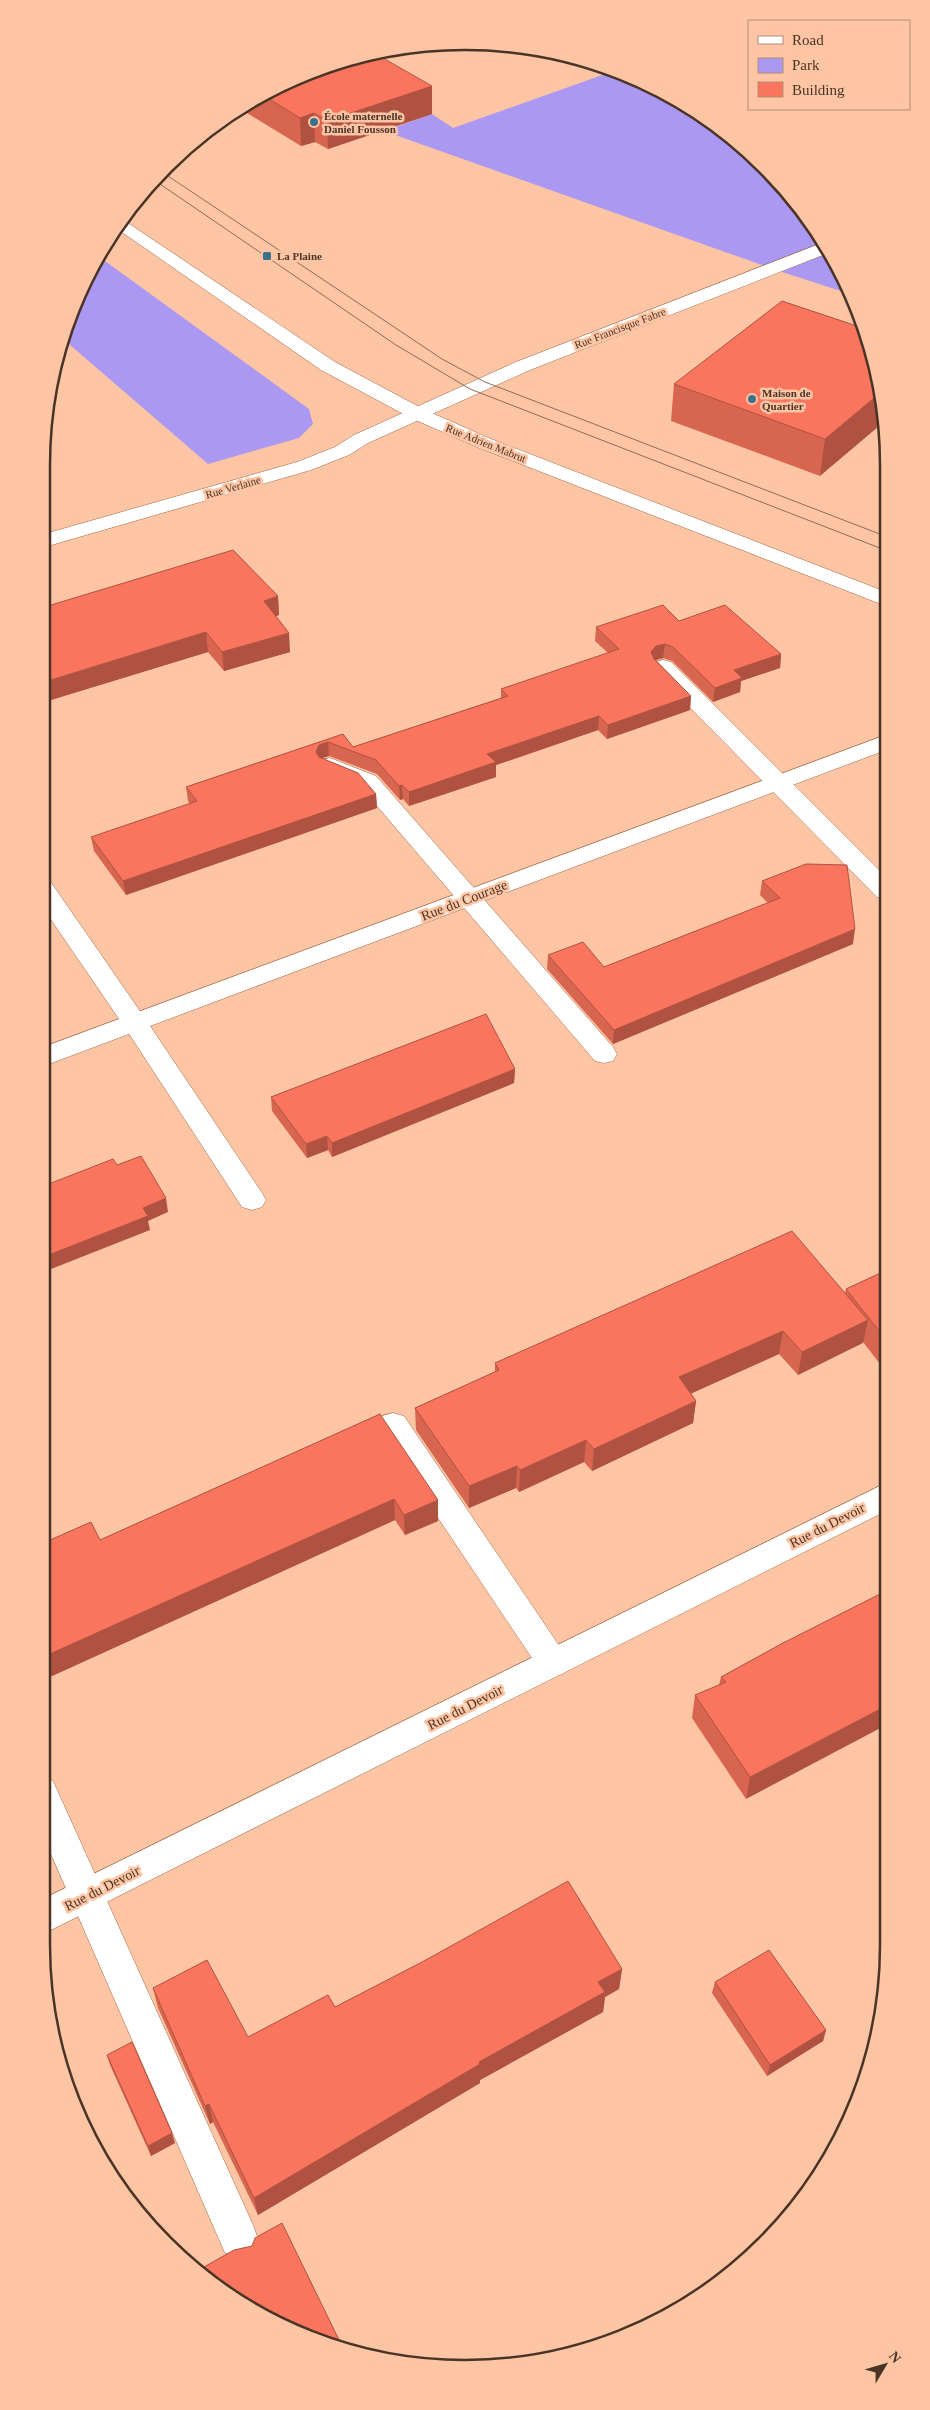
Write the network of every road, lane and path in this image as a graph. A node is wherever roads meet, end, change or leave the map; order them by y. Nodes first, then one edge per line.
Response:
1 (125, 226) edge
2 (819, 250) edge
3 (418, 414) junction
4 (50, 524) edge
5 (80, 530) junction
6 (50, 539) edge
7 (880, 598) edge
8 (663, 667) edge
9 (880, 744) edge
10 (328, 765) edge
11 (778, 783) junction
12 (880, 885) edge
13 (470, 898) junction
14 (50, 900) edge
15 (135, 1023) junction
16 (604, 1054) dead end
17 (50, 1055) edge
18 (252, 1200) dead end
19 (393, 1424) dead end
20 (880, 1499) edge
21 (553, 1663) junction
22 (50, 1812) edge
23 (88, 1895) junction
24 (50, 1914) edge
25 (239, 2239) dead end

1 - 3 street, Rue Adrien Mabrut
2 - 3 street, Rue Francisque Fabre
3 - 5 street, Rue Verlaine
3 - 7 street, Rue Adrien Mabrut
4 - 5 street
5 - 6 street, Rue Verlaine
8 - 11 street
9 - 11 street, Rue du Courage
10 - 13 street
11 - 12 street
11 - 13 street, Rue du Courage
13 - 15 street, Rue du Courage
13 - 16 street
14 - 15 street
15 - 17 street, Rue du Courage
15 - 18 street
19 - 21 street
20 - 21 street, Rue du Devoir
21 - 23 street, Rue du Devoir
22 - 23 street
23 - 24 street, Rue du Devoir
23 - 25 street

